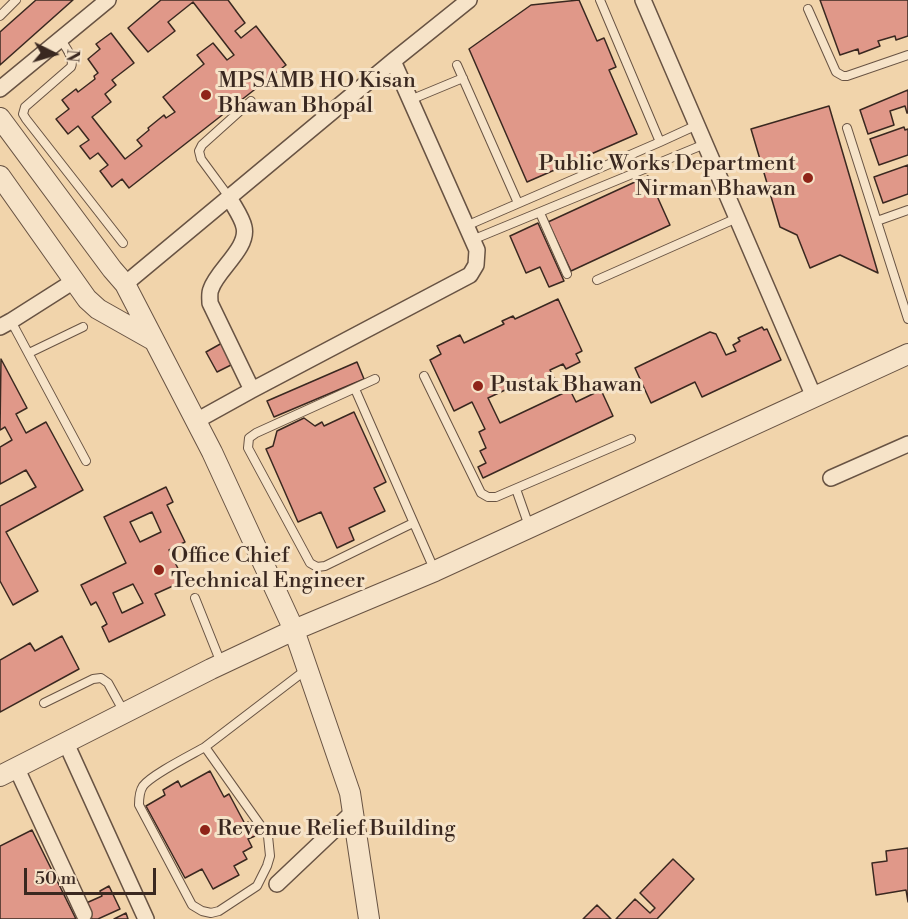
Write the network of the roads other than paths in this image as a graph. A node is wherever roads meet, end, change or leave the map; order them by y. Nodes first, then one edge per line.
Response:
1 (16, 0) edge
2 (108, 0) edge
3 (469, 0) edge
4 (600, 0) edge
5 (643, 0) edge
6 (808, 9) dead end
7 (0, 16) edge
8 (61, 40) junction
9 (908, 55) edge
10 (393, 61) junction
11 (457, 64) dead end
12 (463, 78) junction
13 (0, 89) edge
14 (251, 100) dead end
15 (410, 100) junction
16 (0, 118) edge
17 (697, 125) junction
18 (847, 128) dead end
19 (660, 142) junction
20 (705, 144) junction
21 (0, 176) edge
22 (230, 197) junction
23 (518, 203) junction
24 (908, 210) edge
25 (540, 213) junction
26 (737, 218) junction
27 (877, 221) junction
28 (469, 233) junction
29 (123, 243) dead end
30 (567, 274) dead end
31 (597, 280) dead end
32 (74, 281) junction
33 (125, 284) junction
34 (908, 319) edge
35 (6, 324) edge
36 (83, 327) dead end
37 (153, 340) junction
38 (29, 353) junction
39 (908, 354) edge
40 (424, 376) dead end
41 (375, 379) dead end
42 (355, 389) junction
43 (252, 390) junction
44 (814, 397) junction
45 (196, 421) junction
46 (631, 439) dead end
47 (908, 444) edge
48 (86, 460) dead end
49 (831, 478) dead end
50 (516, 489) junction
51 (413, 523) junction
52 (530, 528) junction
53 (435, 571) junction
54 (195, 598) dead end
55 (294, 630) junction
56 (222, 664) junction
57 (307, 669) junction
58 (44, 703) dead end
59 (125, 713) junction
60 (66, 743) junction
61 (205, 747) junction
62 (8, 771) edge
63 (353, 812) junction
64 (277, 884) dead end
65 (84, 914) dead end
66 (146, 919) edge
67 (369, 919) edge

1 - 7 lane
2 - 8 street
3 - 10 street
4 - 19 lane
5 - 17 street
6 - 9 lane
8 - 13 street
8 - 29 lane
10 - 15 street
10 - 22 street
11 - 12 lane
12 - 15 lane
12 - 23 lane
14 - 22 lane
15 - 28 street
16 - 33 street
17 - 19 lane
17 - 20 street
18 - 27 lane
19 - 23 lane
20 - 25 lane
20 - 26 street
21 - 32 street
22 - 33 street
22 - 43 street
23 - 28 lane
24 - 27 lane
25 - 28 lane
25 - 30 lane
26 - 31 lane
26 - 44 street
27 - 34 lane
28 - 43 street
32 - 35 street
32 - 37 street
33 - 37 street
35 - 38 lane
36 - 38 lane
37 - 45 street
38 - 48 lane
39 - 44 street
40 - 50 lane
41 - 42 lane
42 - 51 lane
42 - 51 lane
43 - 45 street
44 - 52 street
45 - 55 street
46 - 50 lane
47 - 49 street
50 - 52 lane
51 - 53 lane
52 - 53 street
53 - 55 street
54 - 56 lane
55 - 56 street
55 - 57 street
56 - 59 street
57 - 61 lane
57 - 63 street
58 - 59 lane
59 - 60 street
60 - 62 street
60 - 66 street
61 - 61 lane
62 - 65 street
63 - 64 street
63 - 67 street

